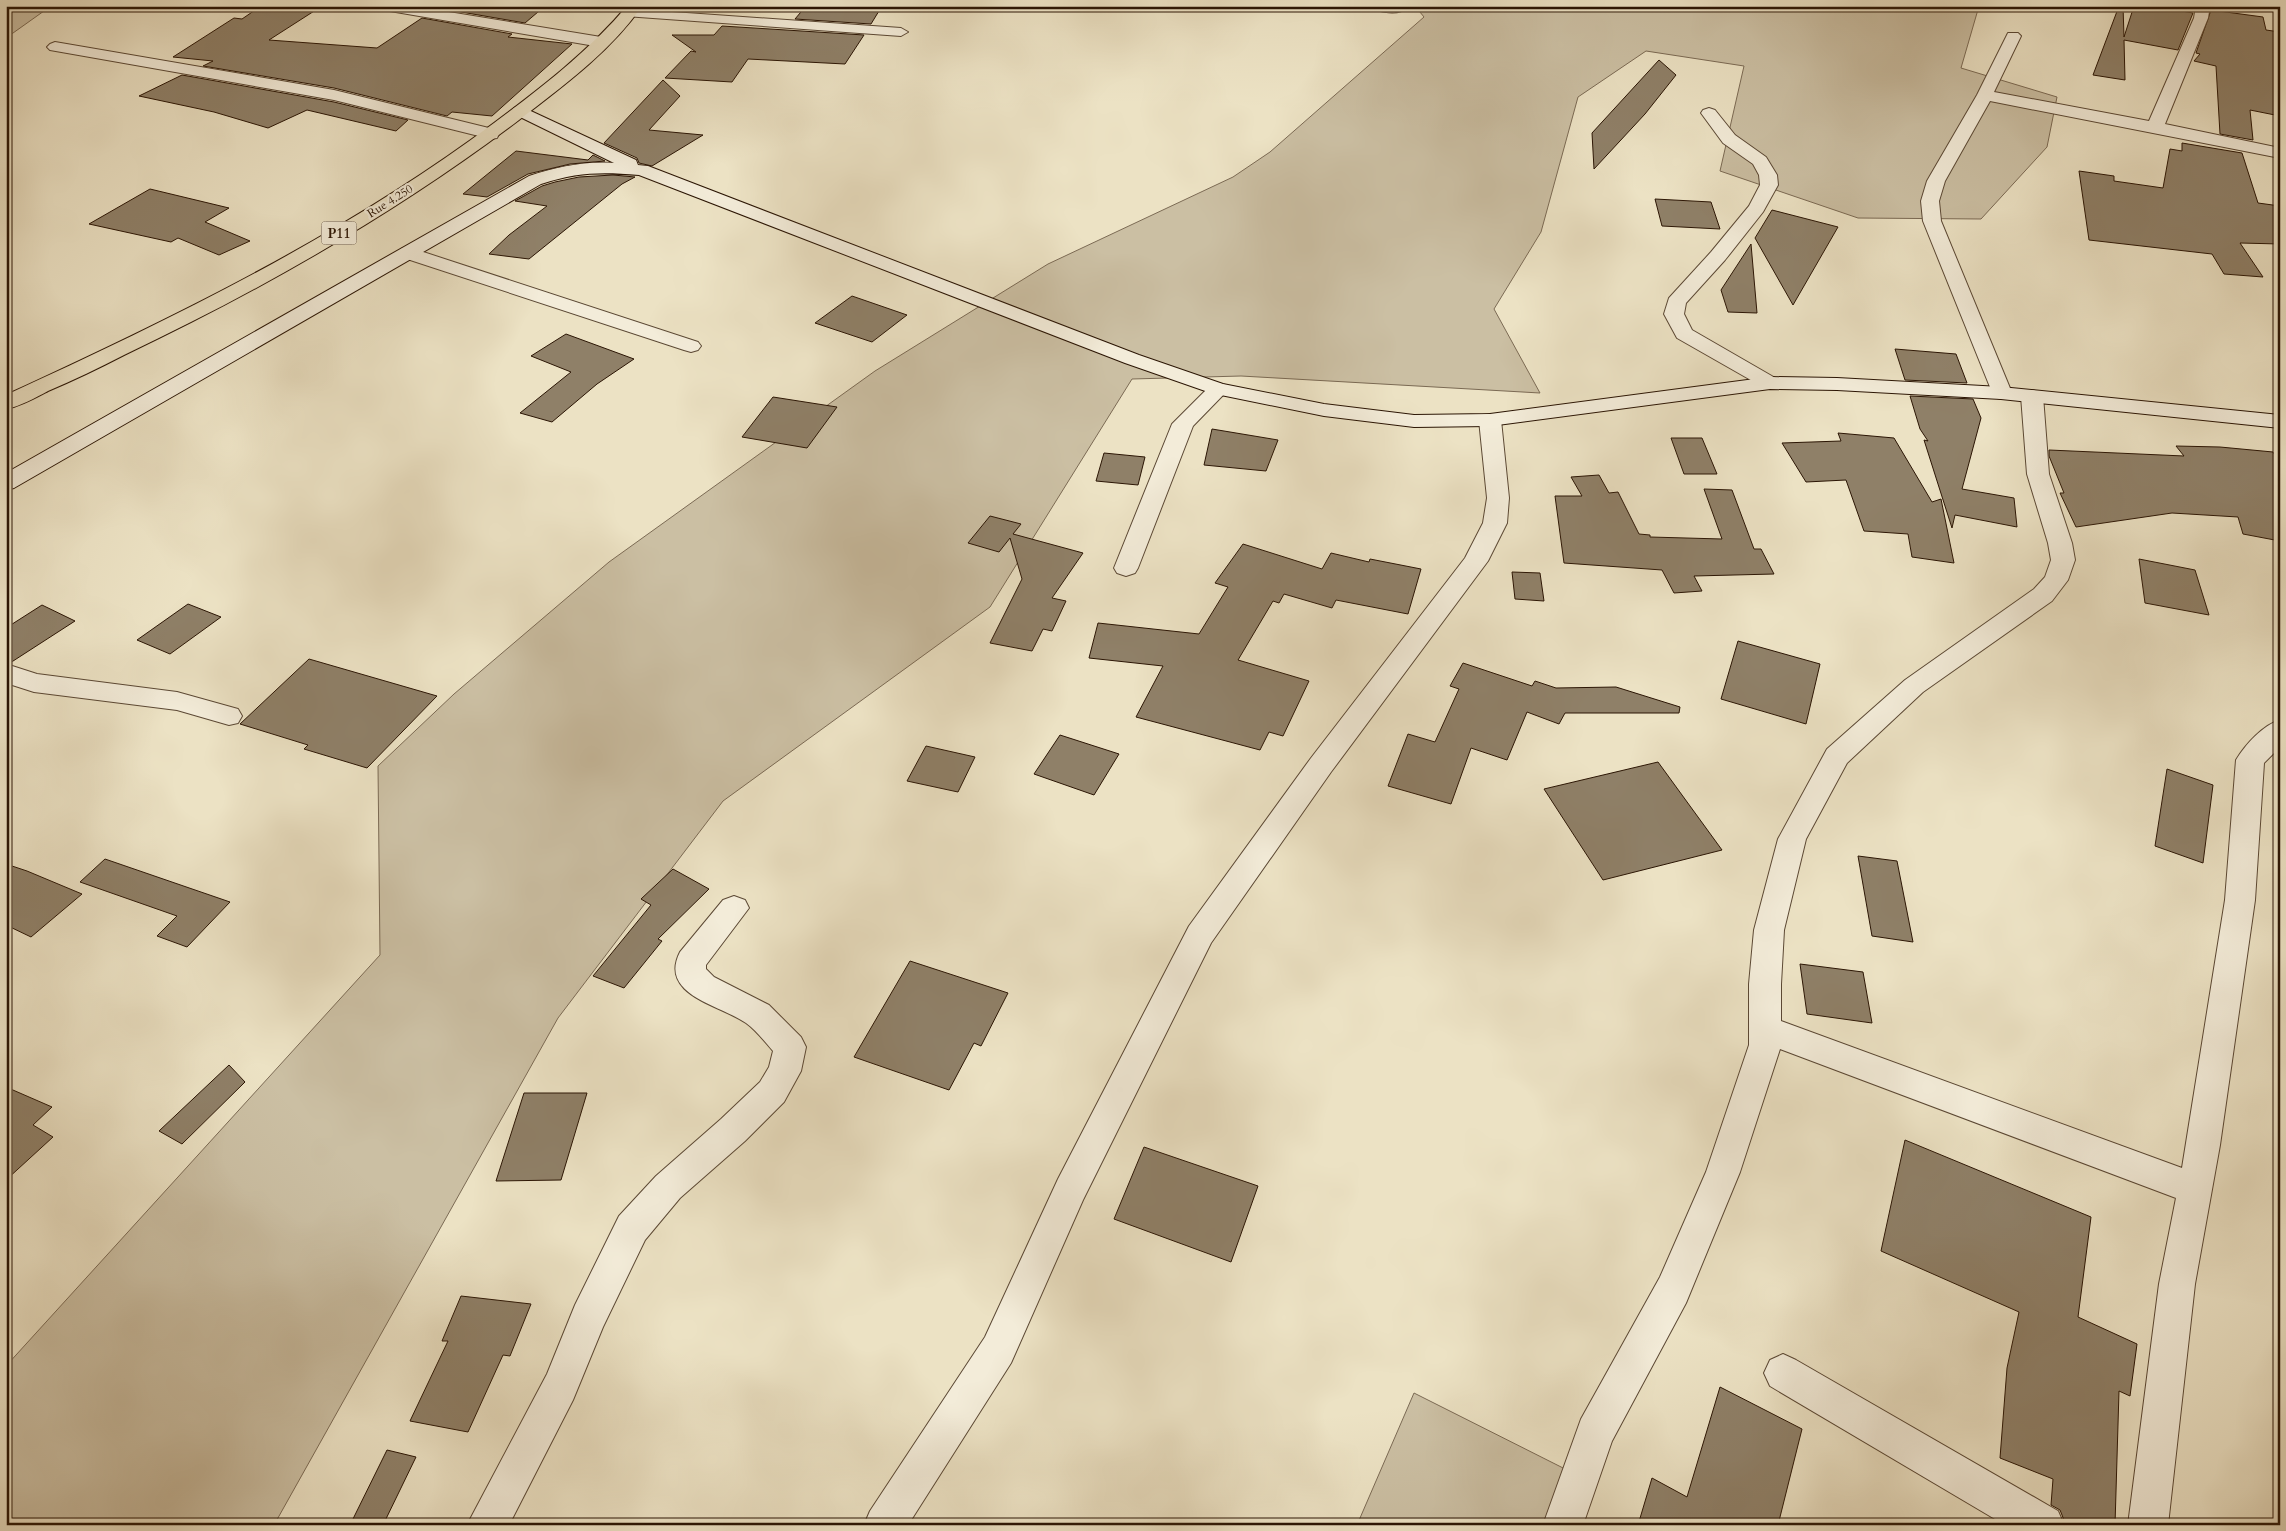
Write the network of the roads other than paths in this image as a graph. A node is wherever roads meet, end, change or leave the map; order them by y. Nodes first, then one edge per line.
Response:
1 (384, 6) edge
2 (1378, 6) edge
3 (2203, 6) edge
4 (1398, 8) dead end
5 (632, 10) edge
6 (900, 32) dead end
7 (2013, 36) dead end
8 (601, 42) junction
9 (55, 47) dead end
10 (1985, 95) junction
11 (520, 111) junction
12 (1709, 113) dead end
13 (2155, 127) junction
14 (491, 134) junction
15 (2280, 153) edge
16 (642, 170) junction
17 (408, 253) junction
18 (692, 346) dead end
19 (1770, 383) junction
20 (1218, 389) junction
21 (2001, 393) junction
22 (2032, 396) junction
23 (6, 403) edge
24 (1490, 420) junction
25 (2280, 422) edge
26 (6, 483) edge
27 (1126, 568) dead end
28 (6, 673) edge
29 (229, 716) dead end
30 (2280, 730) edge
31 (734, 908) dead end
32 (1765, 1028) junction
33 (2195, 1189) junction
34 (1783, 1373) dead end
35 (487, 1525) edge
36 (884, 1525) edge
37 (1563, 1525) edge
38 (2044, 1525) edge
39 (2148, 1525) edge

1 - 8 street
2 - 4 street
3 - 13 street
5 - 6 street
5 - 8 main road, Rue 4.250 / P11
7 - 10 street
8 - 11 main road, Rue 4.250 / P11
9 - 14 street
10 - 13 street
10 - 21 street
11 - 14 main road, Rue 4.250 / P11
11 - 16 street
12 - 19 street
13 - 15 street
14 - 23 main road, Rue 4.250 / P11
16 - 17 street
16 - 20 street
17 - 18 street
17 - 26 street
19 - 21 street
19 - 24 street
20 - 24 street
20 - 27 street
21 - 22 street
22 - 25 street
22 - 32 street
24 - 36 street
28 - 29 street
30 - 33 street
31 - 35 street
32 - 33 street
32 - 37 street
33 - 39 street
34 - 38 street

